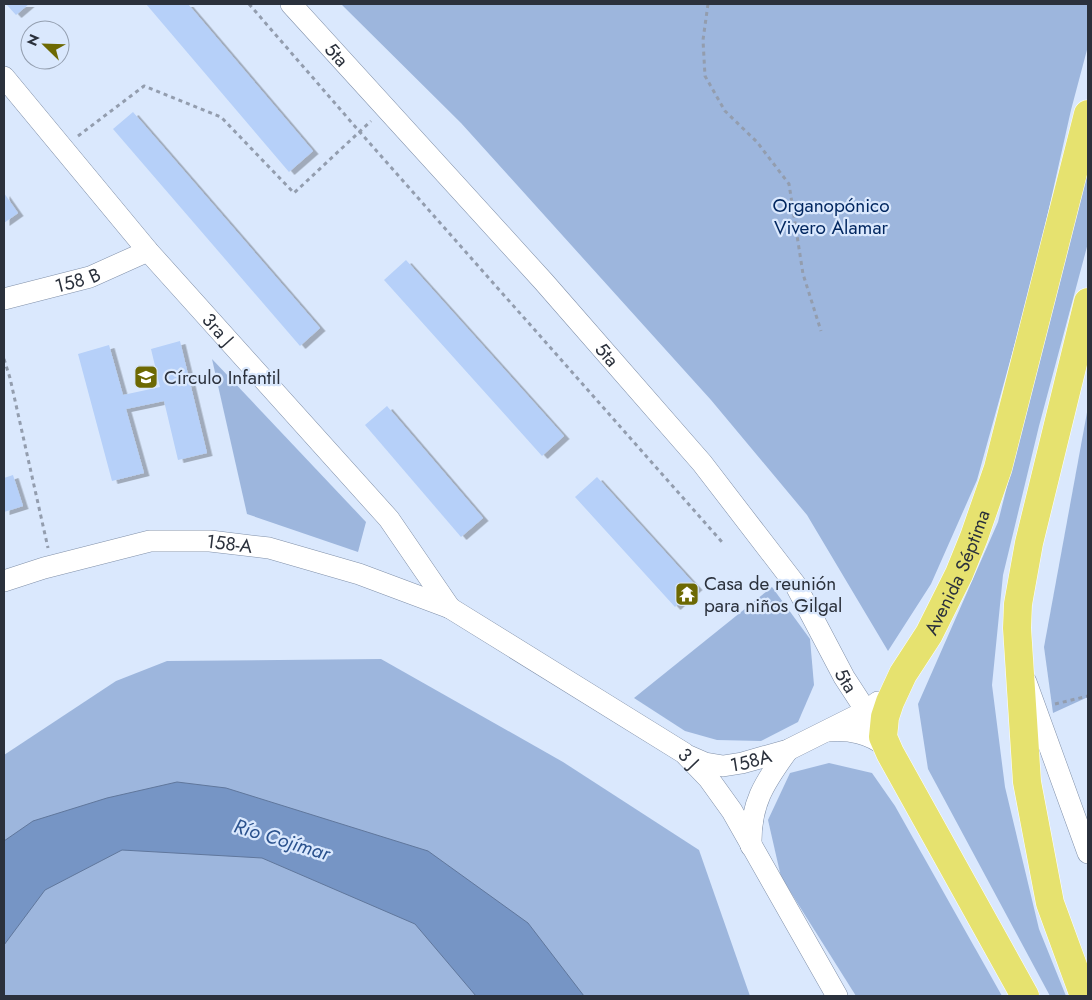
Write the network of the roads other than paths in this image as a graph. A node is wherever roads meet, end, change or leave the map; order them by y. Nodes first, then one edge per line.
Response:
1 (291, 4) edge
2 (4, 76) edge
3 (1088, 114) edge
4 (148, 251) junction
5 (4, 299) edge
6 (1088, 302) edge
7 (4, 581) edge
8 (450, 608) junction
9 (1019, 661) junction
10 (903, 674) junction
11 (844, 676) junction
12 (866, 711) junction
13 (824, 731) junction
14 (885, 742) junction
15 (788, 750) junction
16 (684, 753) junction
17 (752, 846) junction
18 (1088, 853) edge
19 (837, 996) edge
20 (1025, 996) edge
21 (1084, 996) edge

1 - 11 street, 5ta
2 - 4 street, 3ra J
3 - 10 main road, Avenida Séptima
4 - 5 street, 158 B
4 - 8 street, 3ra J
6 - 9 main road
7 - 8 street, 158-A
8 - 16 street, 3 J
9 - 18 street
9 - 21 main road
10 - 12 street
10 - 14 main road, Avenida Séptima
11 - 12 street, 5ta
11 - 13 street, 158A
12 - 13 street
12 - 14 street, 5ta
13 - 14 street, 158A
13 - 15 street, 158A
14 - 20 main road
15 - 16 street, 158A
15 - 17 street, 158A
16 - 17 street, 3 J
17 - 19 street, 3 J

